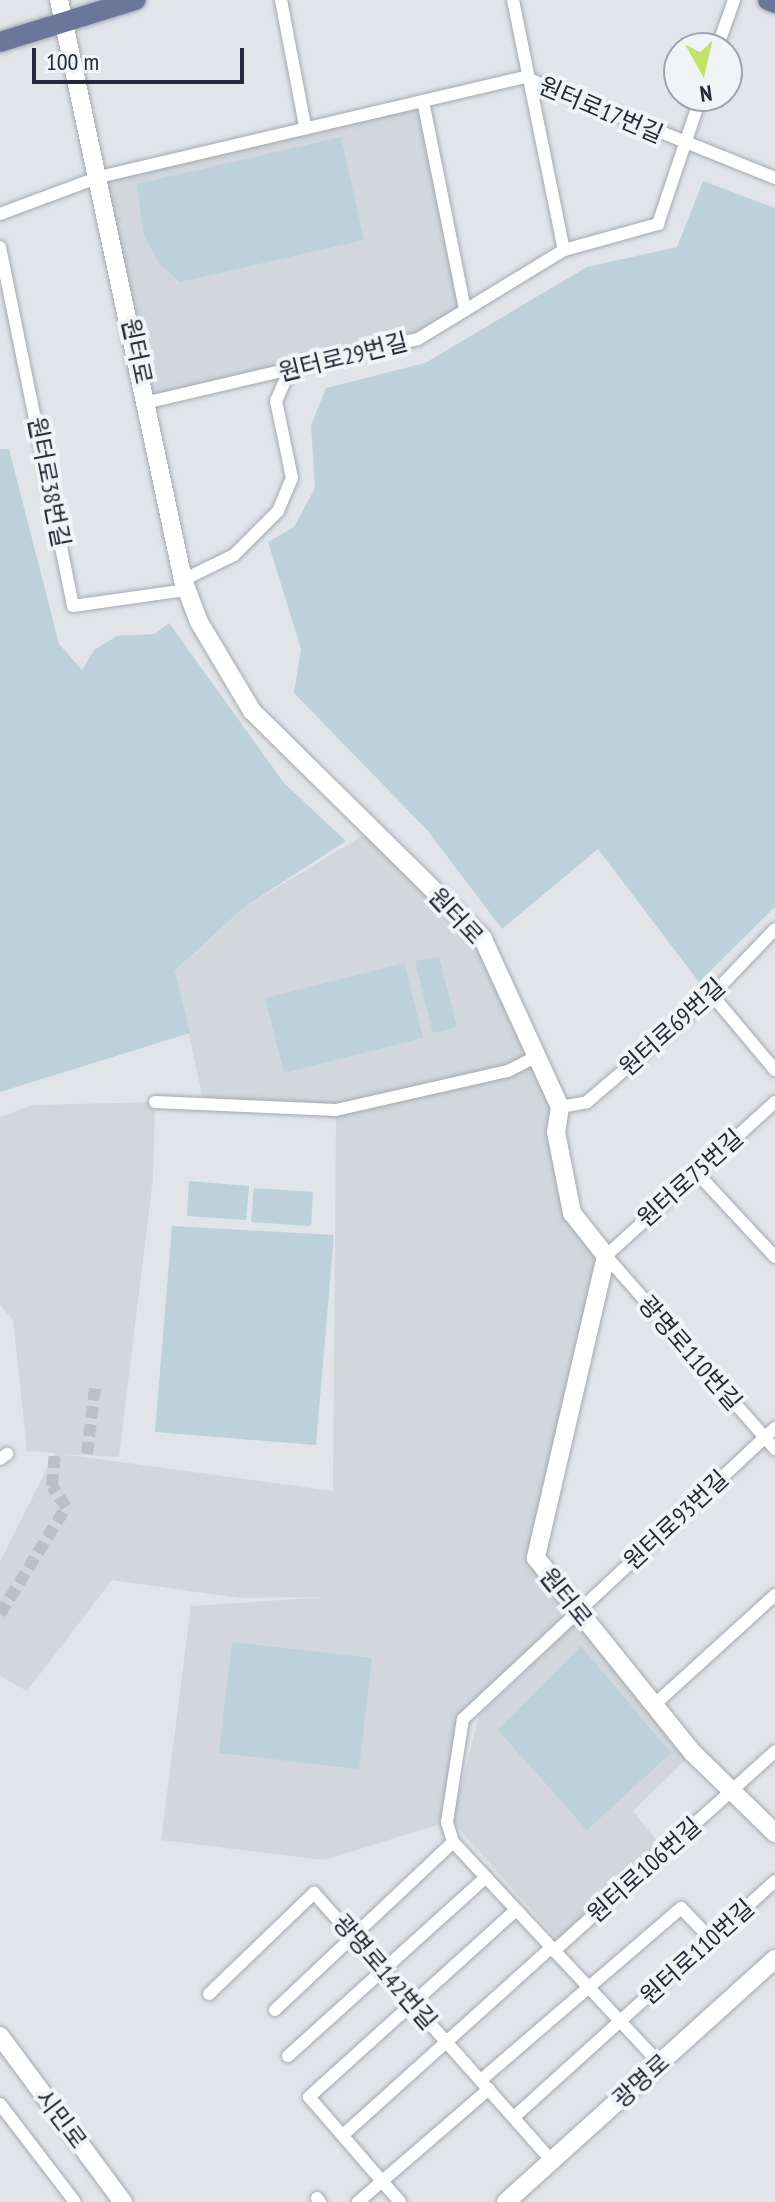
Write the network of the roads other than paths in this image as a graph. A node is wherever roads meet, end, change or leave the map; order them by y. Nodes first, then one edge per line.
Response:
1 (136, 0) edge
2 (281, 0) edge
3 (513, 0) edge
4 (734, 0) edge
5 (768, 0) edge
6 (775, 3) edge
7 (62, 9) edge
8 (723, 32) edge
9 (0, 42) edge
10 (524, 77) junction
11 (423, 101) junction
12 (696, 112) edge
13 (305, 126) junction
14 (685, 144) junction
15 (99, 177) junction
16 (775, 178) edge
17 (0, 214) edge
18 (0, 247) edge
19 (564, 250) junction
20 (465, 310) junction
21 (289, 372) junction
22 (149, 402) junction
23 (184, 585) junction
24 (775, 929) edge
25 (712, 995) junction
26 (537, 1056) junction
27 (775, 1070) edge
28 (155, 1102) dead end
29 (775, 1102) edge
30 (560, 1107) junction
31 (696, 1172) junction
32 (606, 1256) junction
33 (775, 1257) edge
34 (775, 1428) edge
35 (764, 1438) junction
36 (775, 1449) edge
37 (775, 1595) edge
38 (578, 1613) junction
39 (654, 1705) junction
40 (775, 1751) edge
41 (734, 1788) junction
42 (772, 1823) edge
43 (453, 1842) junction
44 (486, 1877) junction
45 (775, 1881) edge
46 (516, 1910) junction
47 (353, 1934) junction
48 (711, 1939) junction
49 (552, 1949) junction
50 (775, 1959) edge
51 (382, 1967) junction
52 (587, 1989) junction
53 (209, 1994) dead end
54 (412, 2002) junction
55 (275, 2010) dead end
56 (620, 2023) junction
57 (0, 2036) edge
58 (447, 2043) junction
59 (288, 2056) dead end
60 (661, 2065) junction
61 (485, 2085) junction
62 (0, 2104) edge
63 (514, 2117) junction
64 (343, 2135) junction
65 (552, 2161) junction
66 (383, 2182) junction
67 (75, 2202) edge
68 (123, 2202) edge
69 (358, 2202) edge
70 (400, 2202) edge
71 (506, 2202) edge

1 - 7 main road
2 - 13 street
3 - 10 street
4 - 8 street
5 - 6 main road
7 - 9 main road
7 - 15 main road, 원터로
10 - 11 street, 원터로17번길
10 - 14 street, 원터로17번길
10 - 19 street
11 - 13 street, 원터로17번길
11 - 20 street
12 - 14 street
13 - 15 street, 원터로17번길
14 - 16 street, 원터로17번길
14 - 19 street, 원터로29번길
15 - 17 street, 원터로17번길
15 - 22 main road, 원터로
18 - 23 street, 원터로38번길
19 - 20 street, 원터로29번길
20 - 21 street, 원터로29번길
21 - 22 street, 원터로29번길
21 - 23 street
22 - 23 main road, 원터로
23 - 26 main road, 원터로
24 - 25 street, 원터로69번길
25 - 27 street
25 - 30 street, 원터로69번길
26 - 28 street
26 - 30 main road, 원터로
29 - 31 street, 원터로75번길
30 - 32 main road, 원터로
31 - 32 street, 원터로75번길
31 - 33 street
32 - 35 street, 광명로110번길
32 - 38 main road, 원터로
34 - 35 street, 원터로93번길
35 - 36 street, 광명로110번길
35 - 38 street, 원터로93번길
37 - 39 street
38 - 39 main road, 원터로
38 - 43 street, 원터로93번길
39 - 41 main road, 원터로
40 - 41 street, 원터로106번길
41 - 42 main road, 원터로
41 - 49 street, 원터로106번길
43 - 44 street
43 - 47 street
44 - 46 street
44 - 51 street
45 - 48 street, 원터로110번길
46 - 49 street
46 - 54 street
47 - 51 street, 광명로142번길
47 - 53 street, 광명로142번길
47 - 55 street
48 - 52 street
48 - 56 street, 원터로110번길
49 - 52 street
49 - 58 street, 원터로106번길
50 - 60 main road, 광명로
51 - 54 street, 광명로142번길
51 - 59 street
52 - 56 street
52 - 61 street
54 - 58 street, 광명로142번길
54 - 64 street
56 - 60 street
56 - 63 street, 원터로110번길
57 - 68 main road, 시민로
58 - 61 street, 광명로142번길
58 - 64 street, 원터로106번길
60 - 65 main road, 광명로
61 - 63 street, 광명로142번길
61 - 66 street
62 - 67 street
63 - 65 street, 광명로142번길
64 - 66 street
65 - 71 main road, 광명로
66 - 69 street
66 - 70 street

